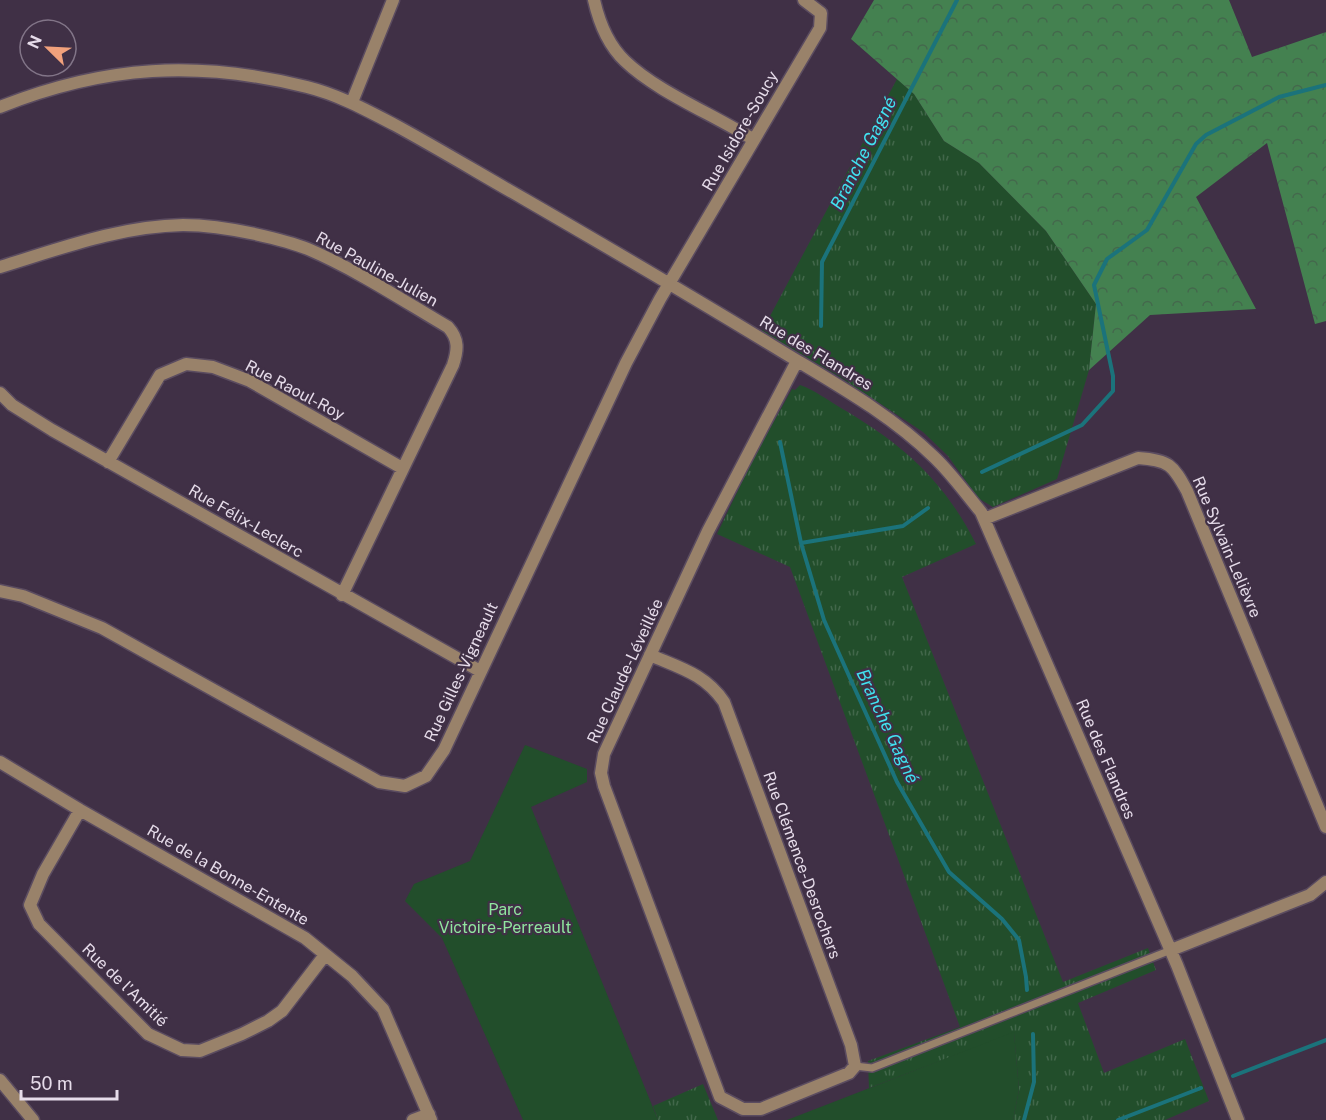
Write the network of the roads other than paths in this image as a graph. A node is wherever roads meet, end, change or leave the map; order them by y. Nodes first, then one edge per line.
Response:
1 (393, 0) edge
2 (594, 0) edge
3 (804, 0) edge
4 (351, 102) junction
5 (0, 107) edge
6 (754, 140) junction
7 (0, 267) edge
8 (669, 283) junction
9 (797, 361) junction
10 (0, 393) edge
11 (108, 462) junction
12 (402, 468) junction
13 (984, 519) junction
14 (0, 591) edge
15 (342, 595) junction
16 (650, 655) junction
17 (480, 671) junction
18 (0, 762) edge
19 (80, 810) junction
20 (1326, 827) edge
21 (1326, 882) edge
22 (1171, 950) junction
23 (325, 955) junction
24 (855, 1066) junction
25 (0, 1080) edge
26 (430, 1117) edge
27 (33, 1120) edge
28 (413, 1120) edge
29 (1239, 1120) edge

1 - 4 street
2 - 6 street
3 - 6 street, Rue Isidore-Soucy
4 - 5 street, Rue des Flandres
4 - 8 street, Rue des Flandres
6 - 8 street, Rue Isidore-Soucy
7 - 12 street, Rue Pauline-Julien
8 - 9 street, Rue des Flandres
8 - 17 street, Rue Gilles-Vigneault
9 - 13 street, Rue des Flandres
9 - 16 street, Rue Claude-Léveillée
10 - 11 street, Rue Félix-Leclerc
11 - 12 street, Rue Raoul-Roy
11 - 15 street, Rue Félix-Leclerc
12 - 15 street, Rue Pauline-Julien
13 - 20 street, Rue Sylvain-Lelièvre
13 - 22 street, Rue des Flandres
14 - 17 street, Rue Gilles-Vigneault
15 - 17 street, Rue Félix-Leclerc
16 - 24 street, Rue Clémence-Desrochers
16 - 24 street, Rue Claude-Léveillée
18 - 19 street, Rue de la Bonne-Entente
19 - 23 street, Rue de la Bonne-Entente
19 - 23 street, Rue de l'Amitié
21 - 22 street
22 - 24 lane
22 - 29 street, Rue des Flandres
23 - 26 street, Rue de la Bonne-Entente
25 - 27 street
26 - 28 street

